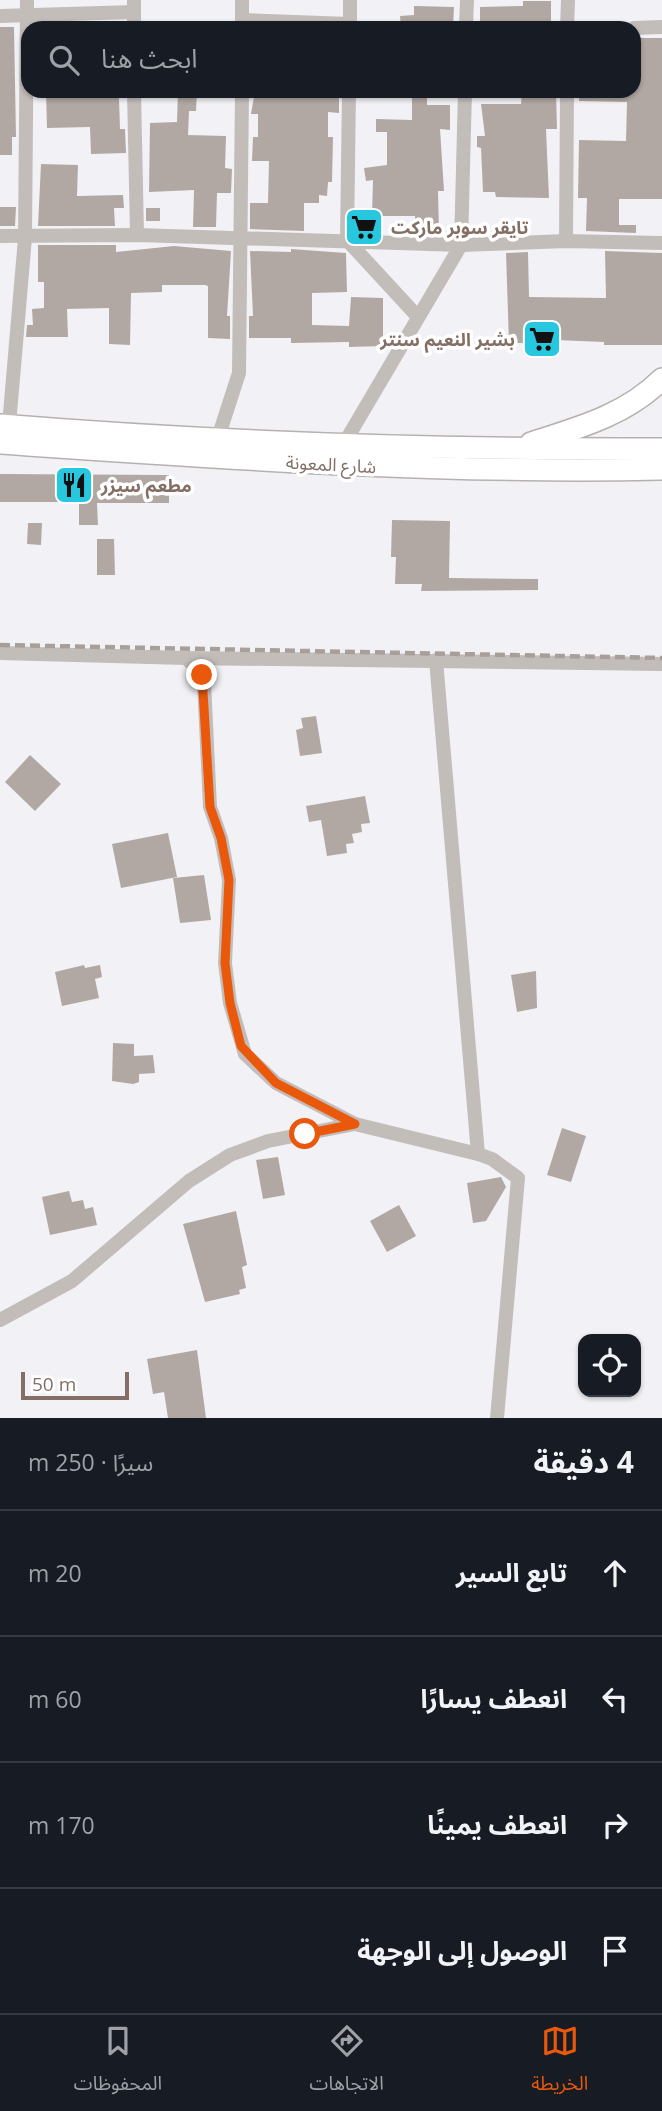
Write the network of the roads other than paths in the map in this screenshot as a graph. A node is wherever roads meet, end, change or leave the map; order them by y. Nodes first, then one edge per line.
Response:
1 (27, 0) edge
2 (242, 0) edge
3 (350, 0) edge
4 (467, 0) edge
5 (568, 0) edge
6 (134, 6) edge
7 (27, 15) junction
8 (0, 16) edge
9 (27, 21) edge
10 (242, 21) edge
11 (350, 21) edge
12 (466, 21) edge
13 (567, 21) edge
14 (662, 27) edge
15 (641, 28) edge
16 (26, 98) edge
17 (134, 98) edge
18 (242, 98) edge
19 (349, 98) edge
20 (465, 98) edge
21 (567, 98) edge
22 (137, 235) junction
23 (0, 236) edge
24 (25, 238) junction
25 (241, 239) junction
26 (347, 240) junction
27 (566, 241) junction
28 (662, 243) edge
29 (461, 245) junction
30 (418, 317) junction
31 (662, 379) edge
32 (3, 431) edge
33 (218, 441) junction
34 (342, 447) junction
35 (662, 449) edge
36 (512, 450) junction
37 (662, 469) edge
38 (0, 653) edge
39 (186, 658) junction
40 (436, 660) junction
41 (662, 664) edge
42 (355, 1124) junction
43 (478, 1154) junction
44 (0, 1320) edge
45 (497, 1418) edge

1 - 7 street
2 - 10 street
3 - 11 street
4 - 12 street
5 - 13 street
6 - 7 street
7 - 8 street
7 - 9 street
14 - 15 street
16 - 24 street
17 - 22 street
18 - 25 street
19 - 26 street
20 - 29 street
21 - 27 street
22 - 24 street
22 - 25 street
23 - 24 street
24 - 32 street
25 - 26 street
25 - 33 street
26 - 29 street
26 - 30 street
27 - 28 street
27 - 29 street
29 - 30 street
30 - 34 street
31 - 36 highway
32 - 33 highway, شارع المعونة
32 - 37 highway, شارع المعونة
33 - 34 highway, شارع المعونة
34 - 36 highway, شارع المعونة
35 - 36 highway, شارع المعونة
38 - 39 street
39 - 40 street
39 - 42 street
40 - 41 street
40 - 43 street
42 - 43 street
42 - 44 street
43 - 45 street

